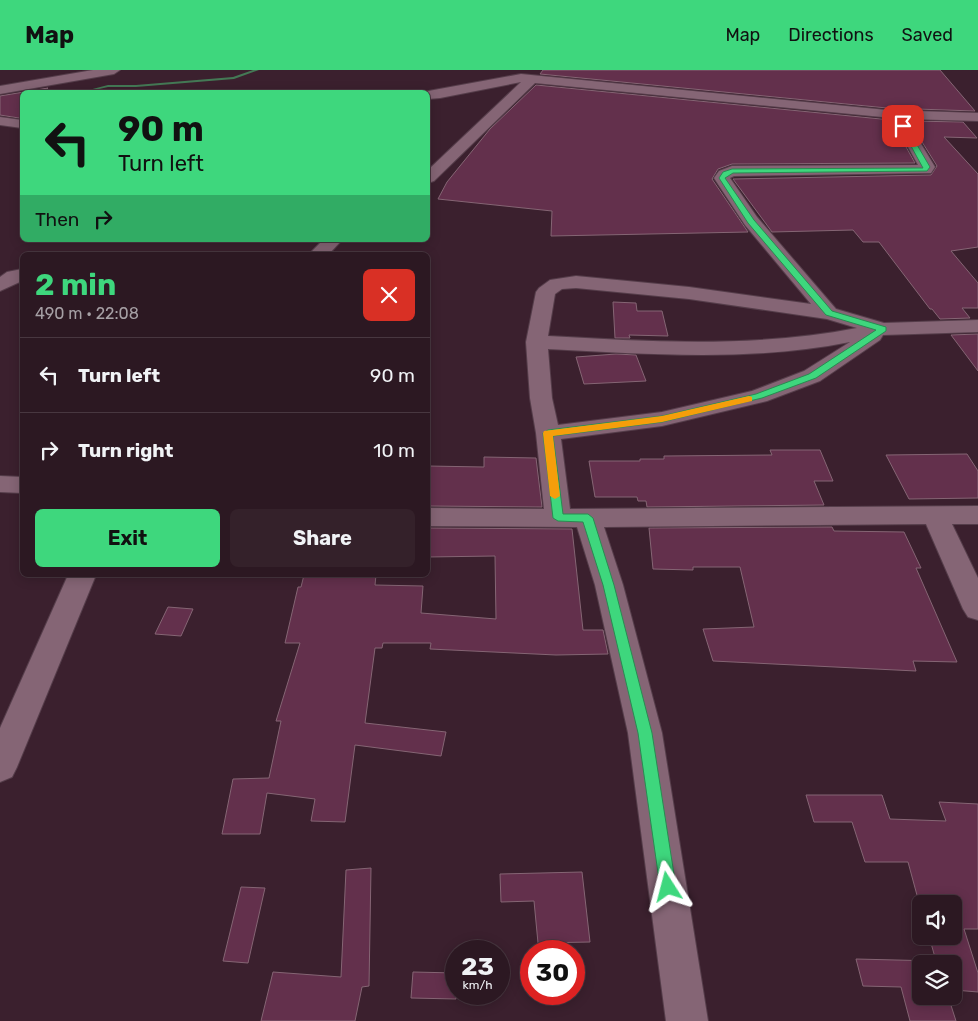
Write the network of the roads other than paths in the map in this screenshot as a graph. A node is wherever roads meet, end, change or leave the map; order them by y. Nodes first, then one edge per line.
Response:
1 (114, 70) edge
2 (532, 79) junction
3 (0, 90) edge
4 (430, 95) edge
5 (896, 114) junction
6 (978, 117) edge
7 (0, 121) edge
8 (20, 124) edge
9 (430, 176) edge
10 (331, 242) edge
11 (320, 252) edge
12 (20, 275) edge
13 (0, 285) edge
14 (829, 313) junction
15 (978, 326) edge
16 (883, 329) junction
17 (537, 342) junction
18 (548, 433) junction
19 (0, 484) edge
20 (20, 486) edge
21 (978, 514) edge
22 (935, 515) junction
23 (430, 517) edge
24 (573, 518) junction
25 (81, 577) edge
26 (978, 609) edge
27 (0, 766) edge
28 (687, 1021) edge

1 - 3 street
2 - 4 street
2 - 5 street
2 - 9 street
5 - 6 street
5 - 14 street
7 - 8 street
10 - 11 street
12 - 13 street
14 - 16 street
14 - 17 street
15 - 16 street
16 - 17 street
16 - 18 street
17 - 18 street
18 - 24 street
19 - 20 street
21 - 22 street
22 - 24 street
22 - 26 street
23 - 24 street
24 - 28 street
25 - 27 street

